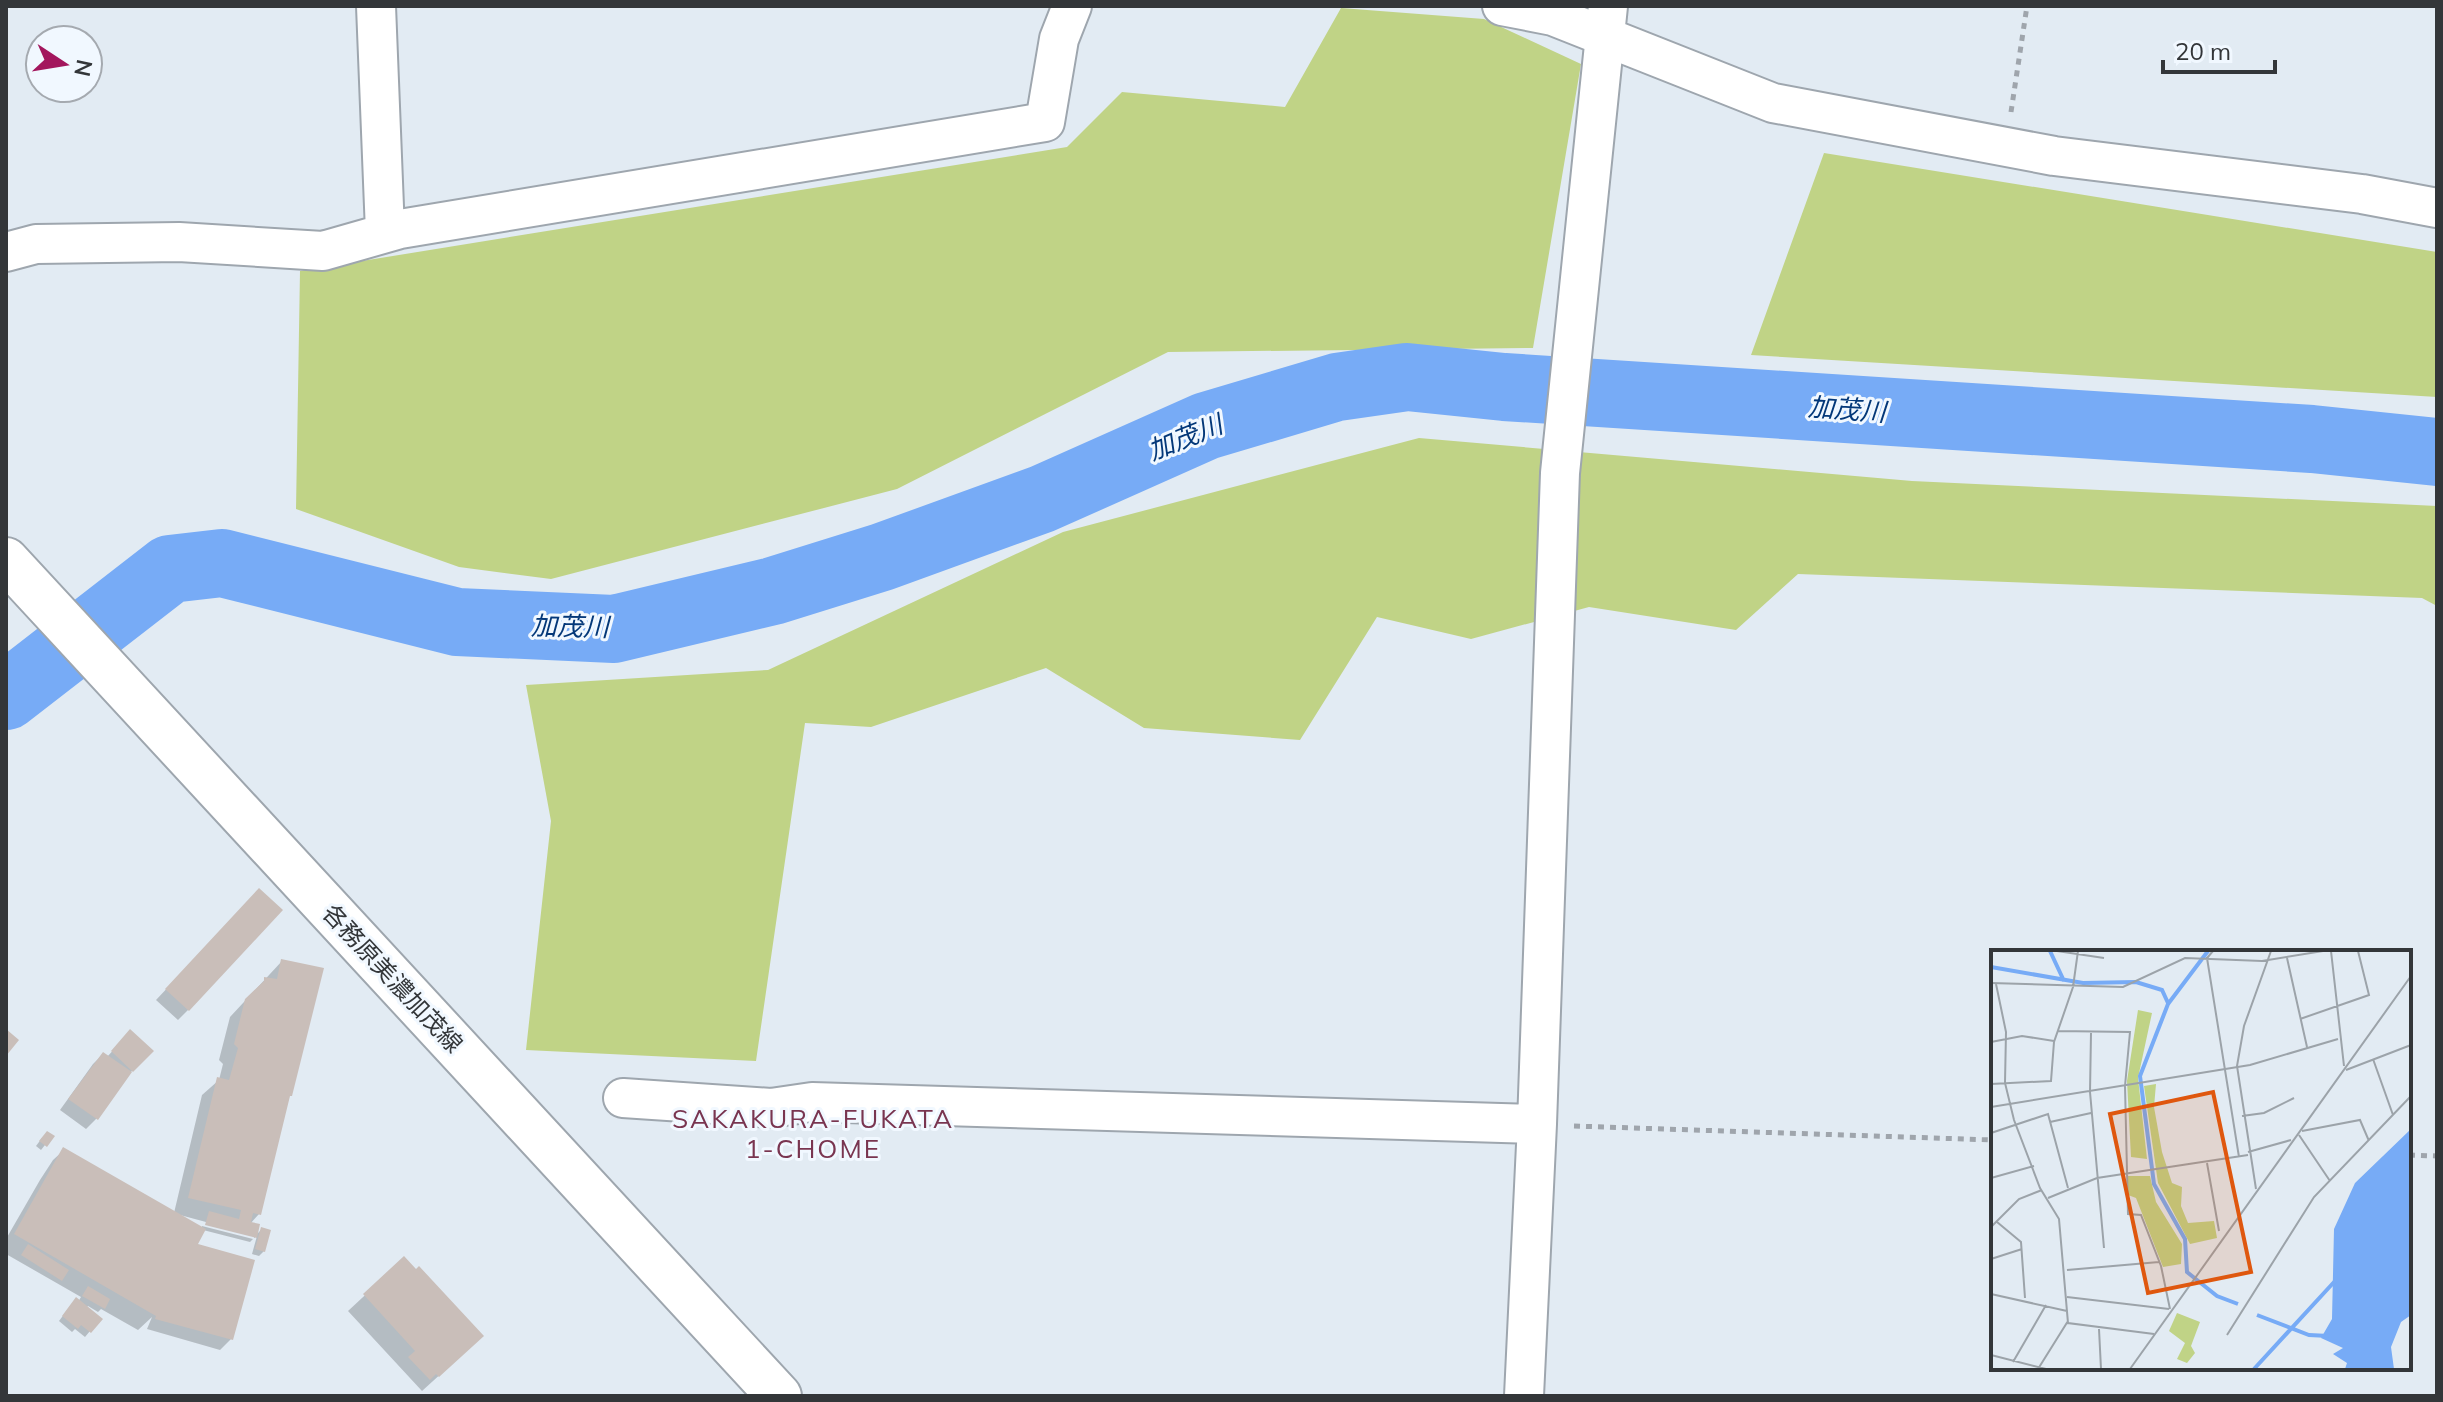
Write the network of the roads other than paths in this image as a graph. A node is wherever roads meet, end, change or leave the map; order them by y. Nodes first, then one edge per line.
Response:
1 (376, 6) edge
2 (1072, 6) edge
3 (1502, 6) edge
4 (1606, 20) edge
5 (2437, 208) edge
6 (385, 232) junction
7 (6, 252) edge
8 (6, 560) edge
9 (623, 1098) dead end
10 (1537, 1124) junction
11 (779, 1396) edge
12 (1524, 1396) edge

1 - 6 street
2 - 6 street
3 - 4 street
4 - 5 street
4 - 10 street
6 - 7 street
8 - 11 main road, 各務原美濃加茂線
9 - 10 street
10 - 12 street

